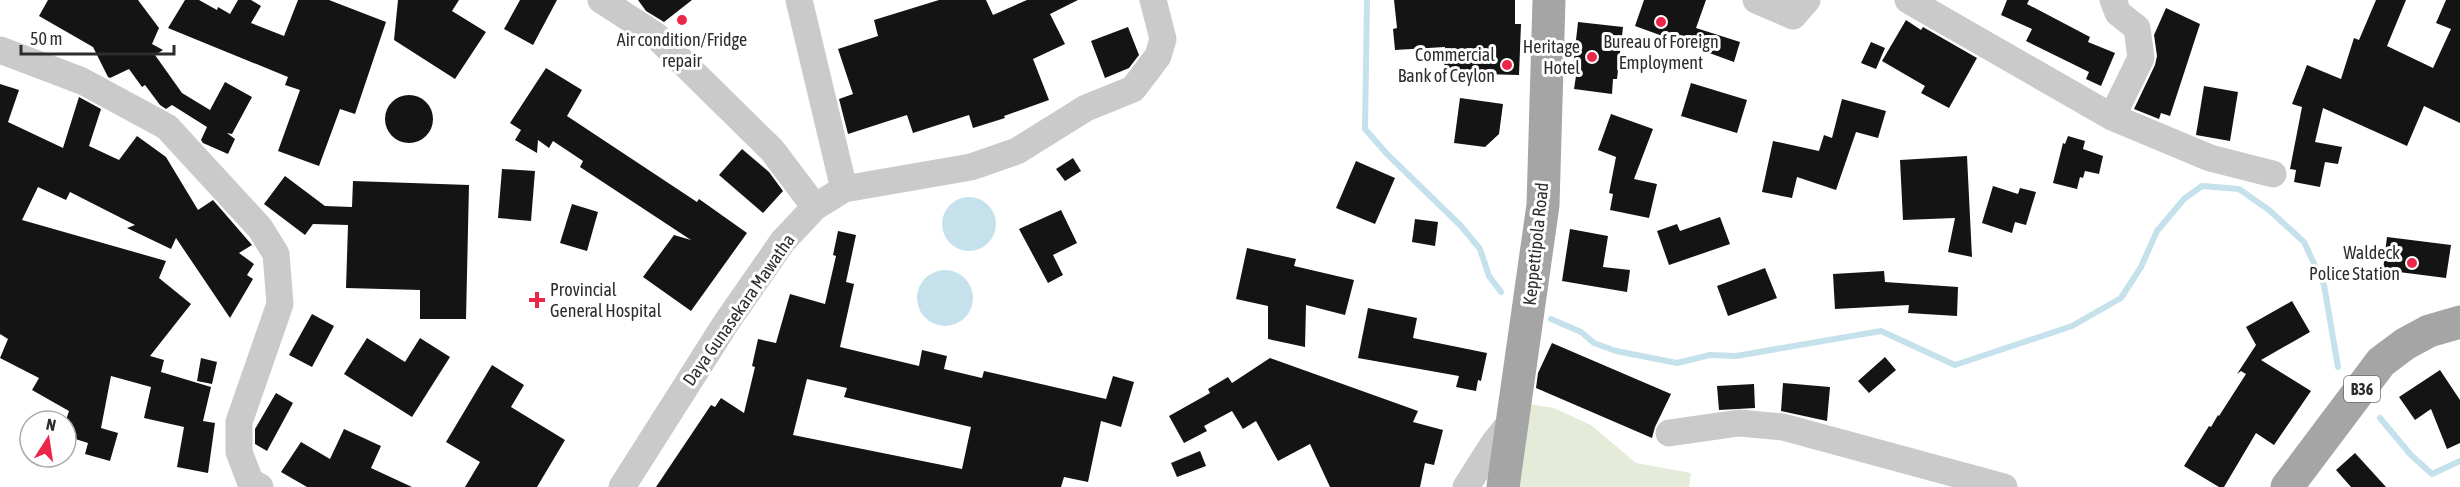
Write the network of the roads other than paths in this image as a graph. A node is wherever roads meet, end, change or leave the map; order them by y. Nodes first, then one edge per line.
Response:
1 (602, 0) edge
2 (800, 0) edge
3 (1153, 0) edge
4 (1549, 0) edge
5 (1756, 0) edge
6 (1807, 0) edge
7 (1908, 0) edge
8 (2113, 0) edge
9 (0, 50) edge
10 (2112, 117) junction
11 (2273, 174) dead end
12 (844, 189) junction
13 (815, 207) junction
14 (2460, 322) edge
15 (1514, 418) junction
16 (1669, 432) dead end
17 (260, 487) edge
18 (622, 487) edge
19 (1466, 487) edge
20 (1503, 487) edge
21 (2004, 487) edge
22 (2287, 487) edge

1 - 13 street
2 - 12 street
3 - 12 street, Daya Gunasekara Mawatha
4 - 15 main road, Keppettipola Road
5 - 6 street
7 - 10 street
8 - 10 street
9 - 17 street
10 - 11 street
12 - 13 street, Daya Gunasekara Mawatha
13 - 18 street, Daya Gunasekara Mawatha
14 - 22 main road, B36
15 - 19 street
15 - 20 main road, Keppettipola Road
16 - 21 street

